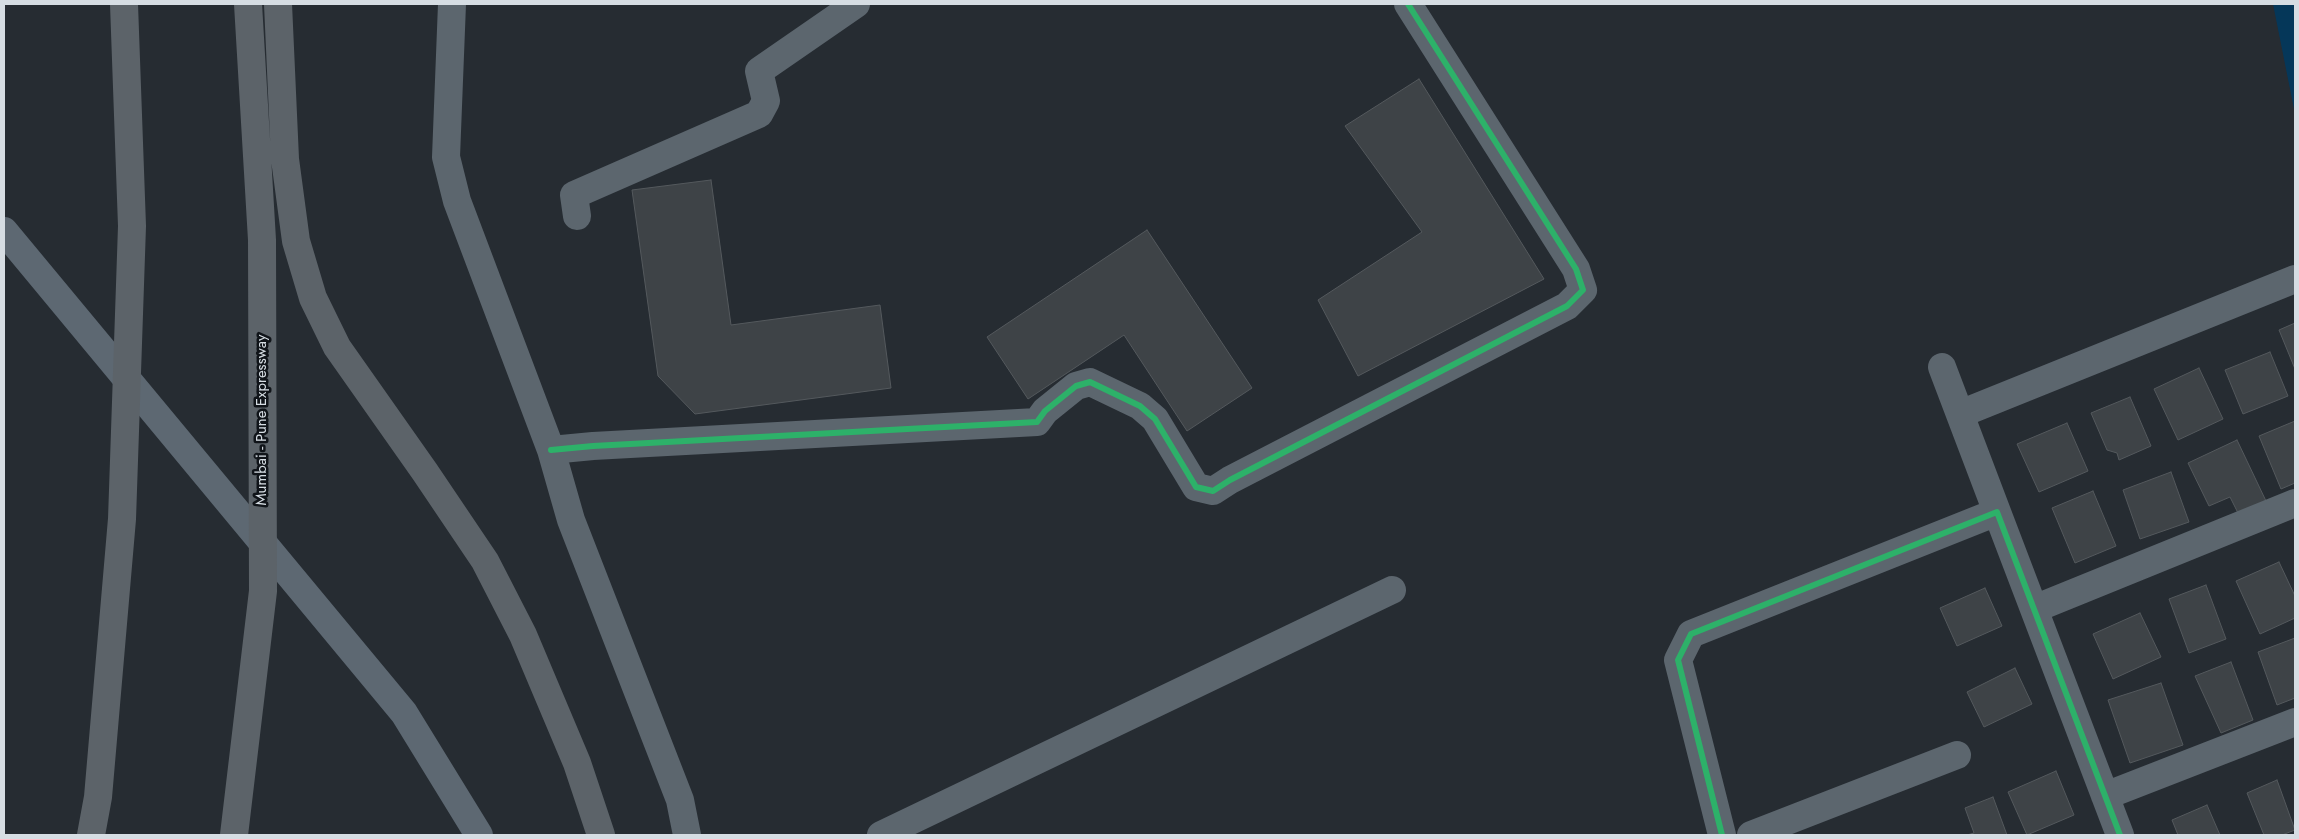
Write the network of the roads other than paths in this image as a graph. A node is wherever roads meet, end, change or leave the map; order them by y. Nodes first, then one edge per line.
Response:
1 (124, 4) edge
2 (248, 4) edge
3 (278, 4) edge
4 (452, 4) edge
5 (856, 4) edge
6 (1408, 4) edge
7 (577, 216) dead end
8 (4, 231) edge
9 (2295, 279) edge
10 (1942, 367) dead end
11 (1960, 414) junction
12 (550, 450) junction
13 (2295, 503) edge
14 (1997, 512) junction
15 (1392, 590) dead end
16 (2034, 609) junction
17 (2295, 722) edge
18 (1957, 754) dead end
19 (2105, 796) junction
20 (91, 835) edge
21 (234, 835) edge
22 (479, 835) edge
23 (601, 835) edge
24 (687, 835) edge
25 (881, 835) edge
26 (1722, 835) edge
27 (1751, 835) edge
28 (2120, 835) edge

1 - 20 highway
2 - 21 highway, Mumbai - Pune Expressway
3 - 23 highway
4 - 12 street
5 - 7 street
6 - 12 street
8 - 22 main road
9 - 11 street
10 - 11 street
11 - 14 street
12 - 24 street
13 - 16 street
14 - 16 street
14 - 26 street
15 - 25 street
16 - 19 street
17 - 19 street
18 - 27 street
19 - 28 street

